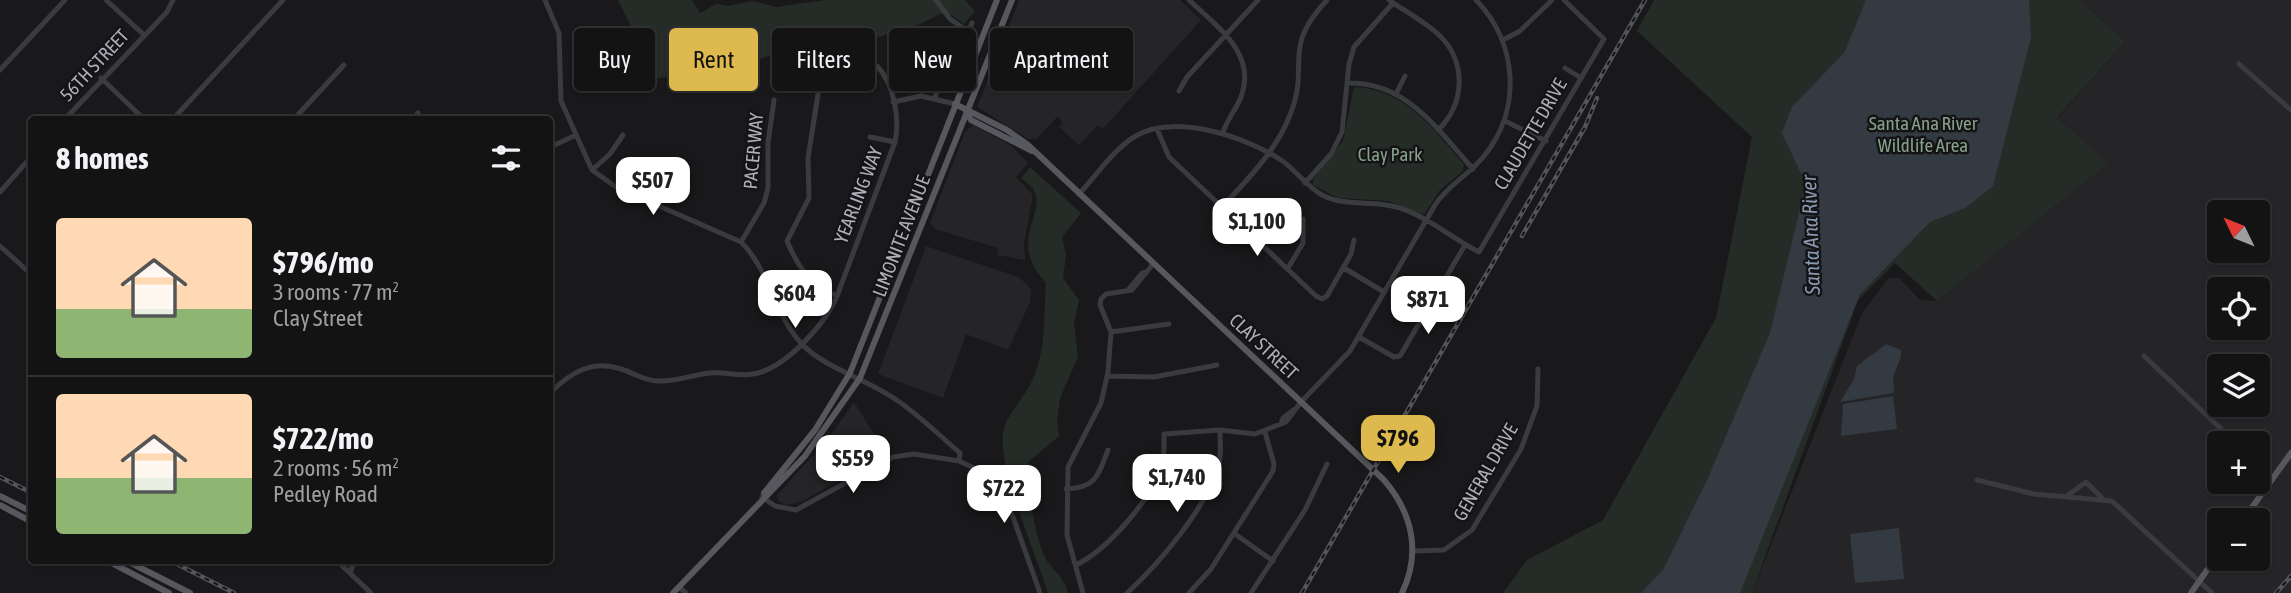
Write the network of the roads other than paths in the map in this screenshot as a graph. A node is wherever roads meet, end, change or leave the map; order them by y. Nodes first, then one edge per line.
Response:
1 (65, 0) edge
2 (106, 0) edge
3 (173, 0) edge
4 (283, 0) edge
5 (545, 0) edge
6 (936, 0) edge
7 (997, 0) edge
8 (1012, 0) edge
9 (1189, 0) edge
10 (1258, 0) edge
11 (1327, 0) edge
12 (1476, 0) edge
13 (1552, 0) edge
14 (1564, 0) edge
15 (1391, 1) edge
16 (972, 23) dead end
17 (963, 28) edge
18 (970, 28) edge
19 (143, 34) junction
20 (1226, 35) junction
21 (1503, 40) junction
22 (2239, 64) dead end
23 (344, 65) dead end
24 (1565, 68) dead end
25 (0, 69) edge
26 (1405, 76) dead end
27 (101, 78) junction
28 (1581, 78) junction
29 (1348, 83) junction
30 (937, 91) edge
31 (1179, 91) dead end
32 (1397, 92) junction
33 (935, 97) junction
34 (774, 100) dead end
35 (893, 102) junction
36 (955, 104) junction
37 (2291, 110) edge
38 (966, 111) junction
39 (418, 113) dead end
40 (68, 116) edge
41 (141, 116) edge
42 (176, 116) edge
43 (297, 116) edge
44 (416, 116) edge
45 (1505, 121) junction
46 (1157, 129) junction
47 (1438, 130) junction
48 (1223, 133) junction
49 (623, 135) dead end
50 (575, 136) junction
51 (870, 137) dead end
52 (1546, 141) junction
53 (895, 142) junction
54 (553, 146) edge
55 (1269, 153) junction
56 (28, 160) edge
57 (930, 167) junction
58 (1473, 169) junction
59 (592, 170) junction
60 (1305, 183) junction
61 (0, 192) edge
62 (1078, 195) junction
63 (1222, 207) junction
64 (1303, 219) dead end
65 (1425, 221) junction
66 (919, 234) junction
67 (1354, 240) dead end
68 (741, 242) junction
69 (1465, 245) junction
70 (0, 246) edge
71 (1153, 264) junction
72 (1288, 268) junction
73 (1344, 268) junction
74 (28, 271) edge
75 (1384, 292) junction
76 (837, 296) junction
77 (1169, 324) dead end
78 (1111, 332) junction
79 (1359, 337) junction
80 (801, 343) junction
81 (2144, 356) dead end
82 (1217, 365) dead end
83 (1538, 369) dead end
84 (850, 373) junction
85 (1107, 376) junction
86 (860, 378) junction
87 (553, 390) edge
88 (1301, 402) junction
89 (1220, 430) junction
90 (2223, 431) edge
91 (1265, 432) junction
92 (1108, 450) dead end
93 (2291, 453) edge
94 (959, 461) junction
95 (1327, 464) dead end
96 (2270, 475) edge
97 (2273, 478) junction
98 (1977, 480) dead end
99 (1066, 489) junction
100 (0, 496) edge
101 (2067, 496) junction
102 (762, 497) junction
103 (2103, 499) junction
104 (0, 505) edge
105 (2252, 508) edge
106 (28, 510) edge
107 (28, 520) edge
108 (1236, 534) junction
109 (1414, 551) junction
110 (1273, 561) junction
111 (114, 564) edge
112 (133, 564) edge
113 (340, 564) edge
114 (353, 564) edge
115 (1076, 565) junction
116 (2207, 570) edge
117 (350, 573) junction
118 (2199, 581) junction
119 (679, 586) junction
120 (169, 593) edge
121 (190, 593) edge
122 (371, 593) edge
123 (673, 593) edge
124 (686, 593) edge
125 (1040, 593) edge
126 (1083, 593) edge
127 (1127, 593) edge
128 (1189, 593) edge
129 (1251, 593) edge
130 (1402, 593) edge
131 (2191, 593) edge
132 (2211, 593) edge

1 - 25 street
2 - 19 street
3 - 19 street, 56TH STREET
4 - 42 street
5 - 50 street
6 - 17 street
7 - 36 main road, LIMONITE AVENUE
8 - 38 main road, LIMONITE AVENUE
9 - 20 street
10 - 20 street
11 - 55 street
12 - 21 street
13 - 21 street
14 - 28 street, CLAUDETTE DRIVE
15 - 29 street
15 - 47 street
16 - 18 street
19 - 27 street, 56TH STREET
20 - 31 street
20 - 48 street
21 - 45 street
22 - 37 street
23 - 43 street
24 - 28 street
26 - 32 street
27 - 40 street, 56TH STREET
27 - 41 street
28 - 52 street, CLAUDETTE DRIVE
29 - 32 street
29 - 60 street
30 - 33 street
32 - 47 street
33 - 35 street, CLAY STREET
33 - 36 street, CLAY STREET
34 - 68 street, PACER WAY
35 - 53 street, YEARLING WAY
35 - 76 street, YEARLING WAY
36 - 38 main road, CLAY STREET
36 - 57 main road, LIMONITE AVENUE
38 - 62 main road, CLAY STREET
38 - 66 main road, LIMONITE AVENUE
39 - 44 street
45 - 52 street
45 - 58 street
46 - 48 street
46 - 62 street
46 - 63 street
47 - 58 street
48 - 55 street
49 - 59 street
50 - 54 street
50 - 59 street
51 - 53 street
52 - 69 street, CLAUDETTE DRIVE
53 - 76 street, YEARLING WAY
55 - 60 street
55 - 63 street
56 - 61 street
57 - 66 main road
57 - 84 main road, LIMONITE AVENUE
58 - 65 street
59 - 68 street
60 - 65 street
62 - 71 main road, CLAY STREET
63 - 72 street
64 - 72 street
65 - 69 street
65 - 75 street
66 - 86 main road, LIMONITE AVENUE
67 - 73 street
68 - 80 street
69 - 79 street
70 - 74 street
71 - 78 street
71 - 88 main road, CLAY STREET
72 - 73 street
73 - 75 street
75 - 79 street
76 - 80 street, YEARLING WAY
77 - 78 street
78 - 85 street
79 - 88 street
80 - 84 street
80 - 87 street, YEARLING WAY
81 - 90 street
82 - 85 street
83 - 109 street, GENERAL DRIVE
84 - 86 street
84 - 102 main road, LIMONITE AVENUE
85 - 99 street
86 - 94 street
86 - 102 main road, LIMONITE AVENUE
88 - 91 street
88 - 109 main road, CLAY STREET
89 - 91 street
89 - 115 street
89 - 127 street
91 - 108 street
92 - 99 street
93 - 97 main road
94 - 102 street
94 - 125 street
95 - 110 street
96 - 97 street
97 - 105 main road
98 - 101 street
99 - 115 street
100 - 106 main road
101 - 103 street
101 - 103 street
102 - 119 main road, LIMONITE AVENUE
103 - 118 street
104 - 107 main road
108 - 110 street
108 - 128 street
109 - 130 main road, CLAY STREET
110 - 129 street
111 - 120 main road
112 - 121 main road
113 - 117 street
114 - 117 street
115 - 126 street
116 - 118 main road
117 - 122 street
118 - 131 main road
118 - 132 street
119 - 123 main road, LIMONITE AVENUE
119 - 124 street

